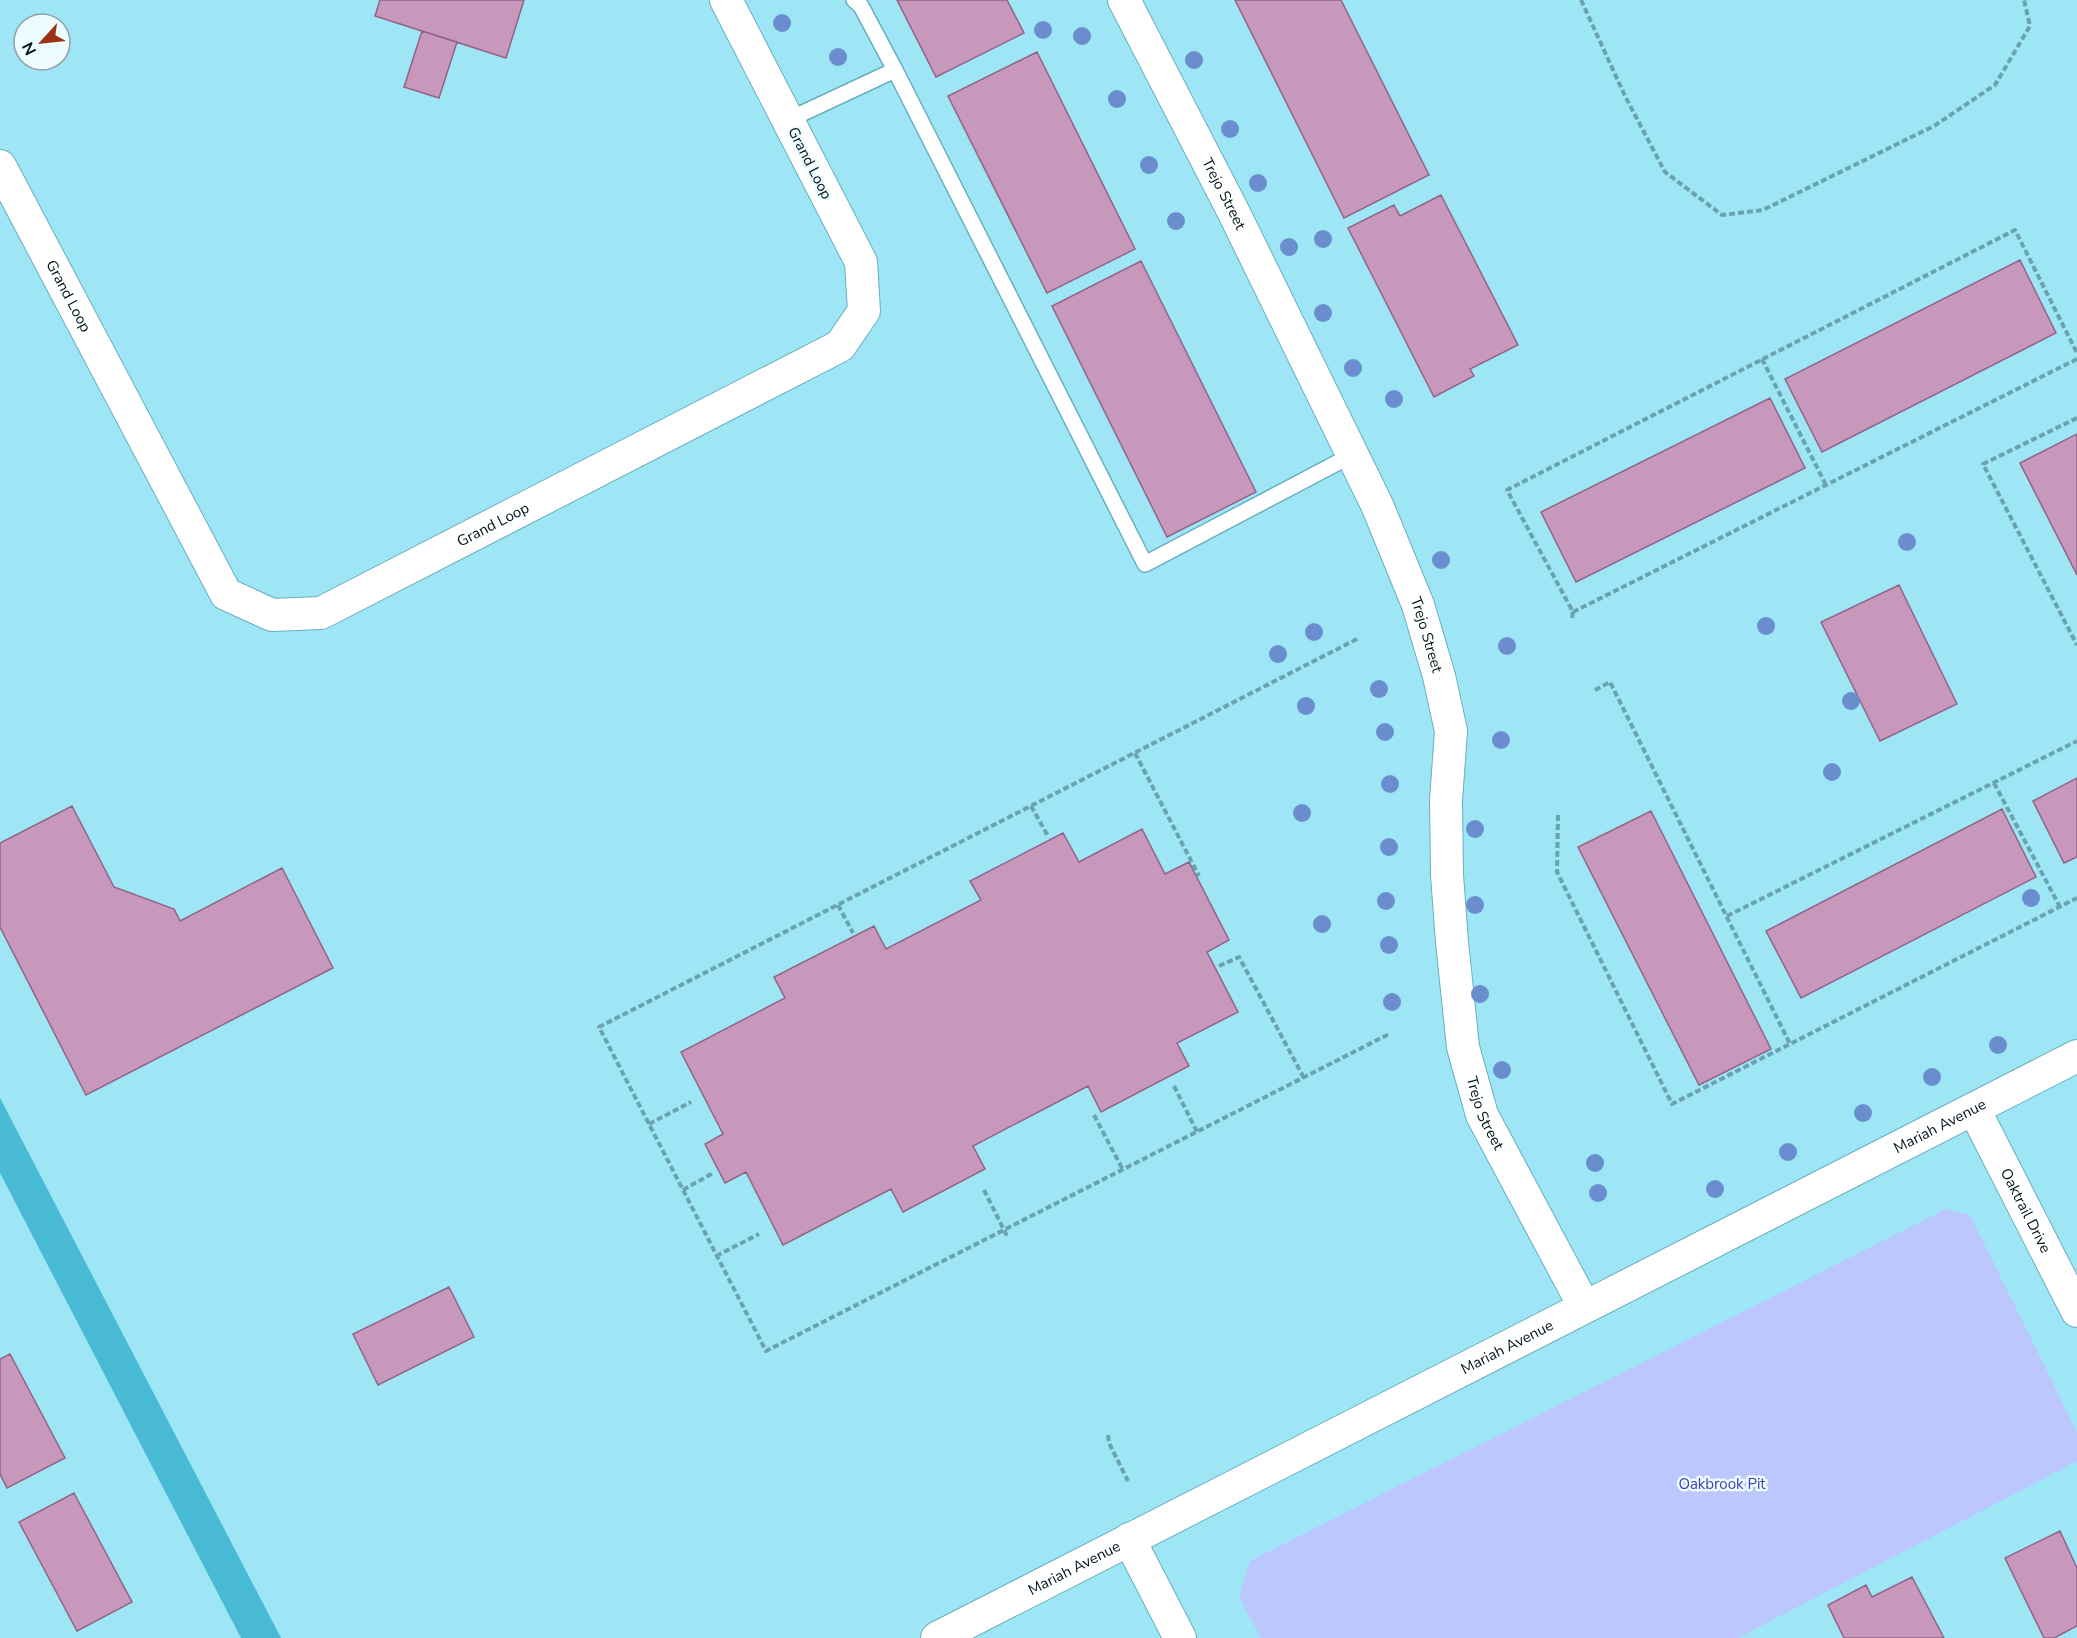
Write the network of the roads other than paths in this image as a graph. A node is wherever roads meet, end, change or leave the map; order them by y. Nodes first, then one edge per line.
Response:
1 (726, 0) edge
2 (854, 0) edge
3 (1124, 0) edge
4 (895, 70) junction
5 (788, 120) junction
6 (0, 166) edge
7 (1352, 455) junction
8 (2077, 1056) edge
9 (1974, 1109) junction
10 (1584, 1306) junction
11 (2077, 1311) edge
12 (1129, 1539) junction
13 (937, 1638) edge
14 (1180, 1638) edge

1 - 5 street, Grand Loop
2 - 4 lane
3 - 7 street, Trejo Street
4 - 5 lane
4 - 7 lane
5 - 6 street, Grand Loop
7 - 10 street, Trejo Street
8 - 9 street, Mariah Avenue
9 - 10 street, Mariah Avenue
9 - 11 street, Oaktrail Drive
10 - 12 street, Mariah Avenue
12 - 13 street, Mariah Avenue
12 - 14 street

